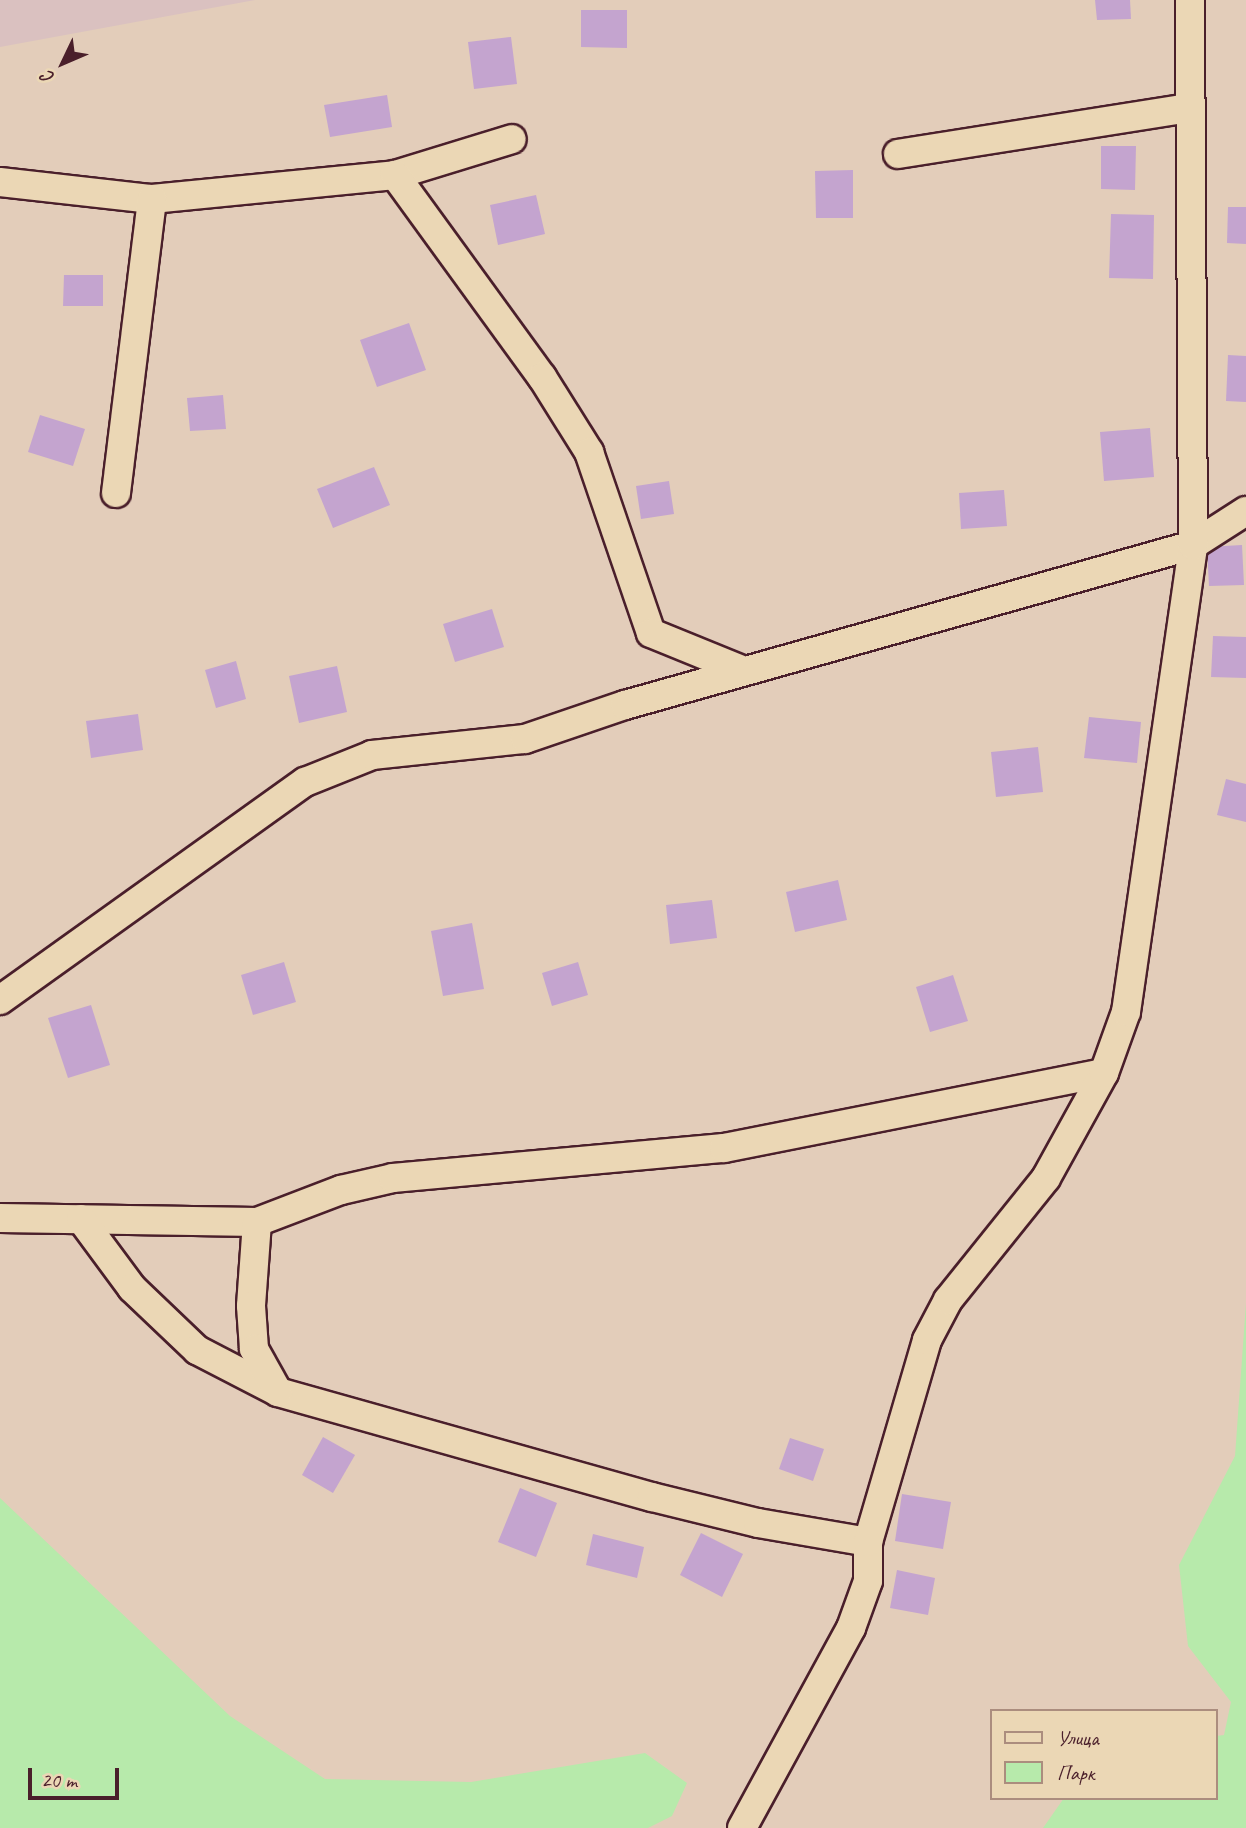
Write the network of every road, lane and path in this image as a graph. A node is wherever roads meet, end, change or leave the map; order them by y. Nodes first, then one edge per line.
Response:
1 (1190, 0) edge
2 (1188, 108) junction
3 (512, 139) dead end
4 (898, 154) dead end
5 (396, 175) junction
6 (0, 182) edge
7 (152, 199) junction
8 (116, 493) dead end
9 (1246, 511) edge
10 (1193, 545) junction
11 (744, 671) junction
12 (0, 1000) edge
13 (1104, 1073) junction
14 (0, 1218) edge
15 (82, 1219) junction
16 (257, 1222) junction
17 (278, 1392) junction
18 (868, 1542) junction
19 (742, 1828) edge

1 - 2 street
2 - 4 street
2 - 10 street
3 - 5 street
5 - 7 street
5 - 11 street
6 - 7 street
7 - 8 street
9 - 10 street
10 - 11 street
10 - 13 street
11 - 12 street
13 - 16 street
13 - 18 street
14 - 15 street
15 - 16 street
15 - 17 street
16 - 17 street
17 - 18 street
18 - 19 street

